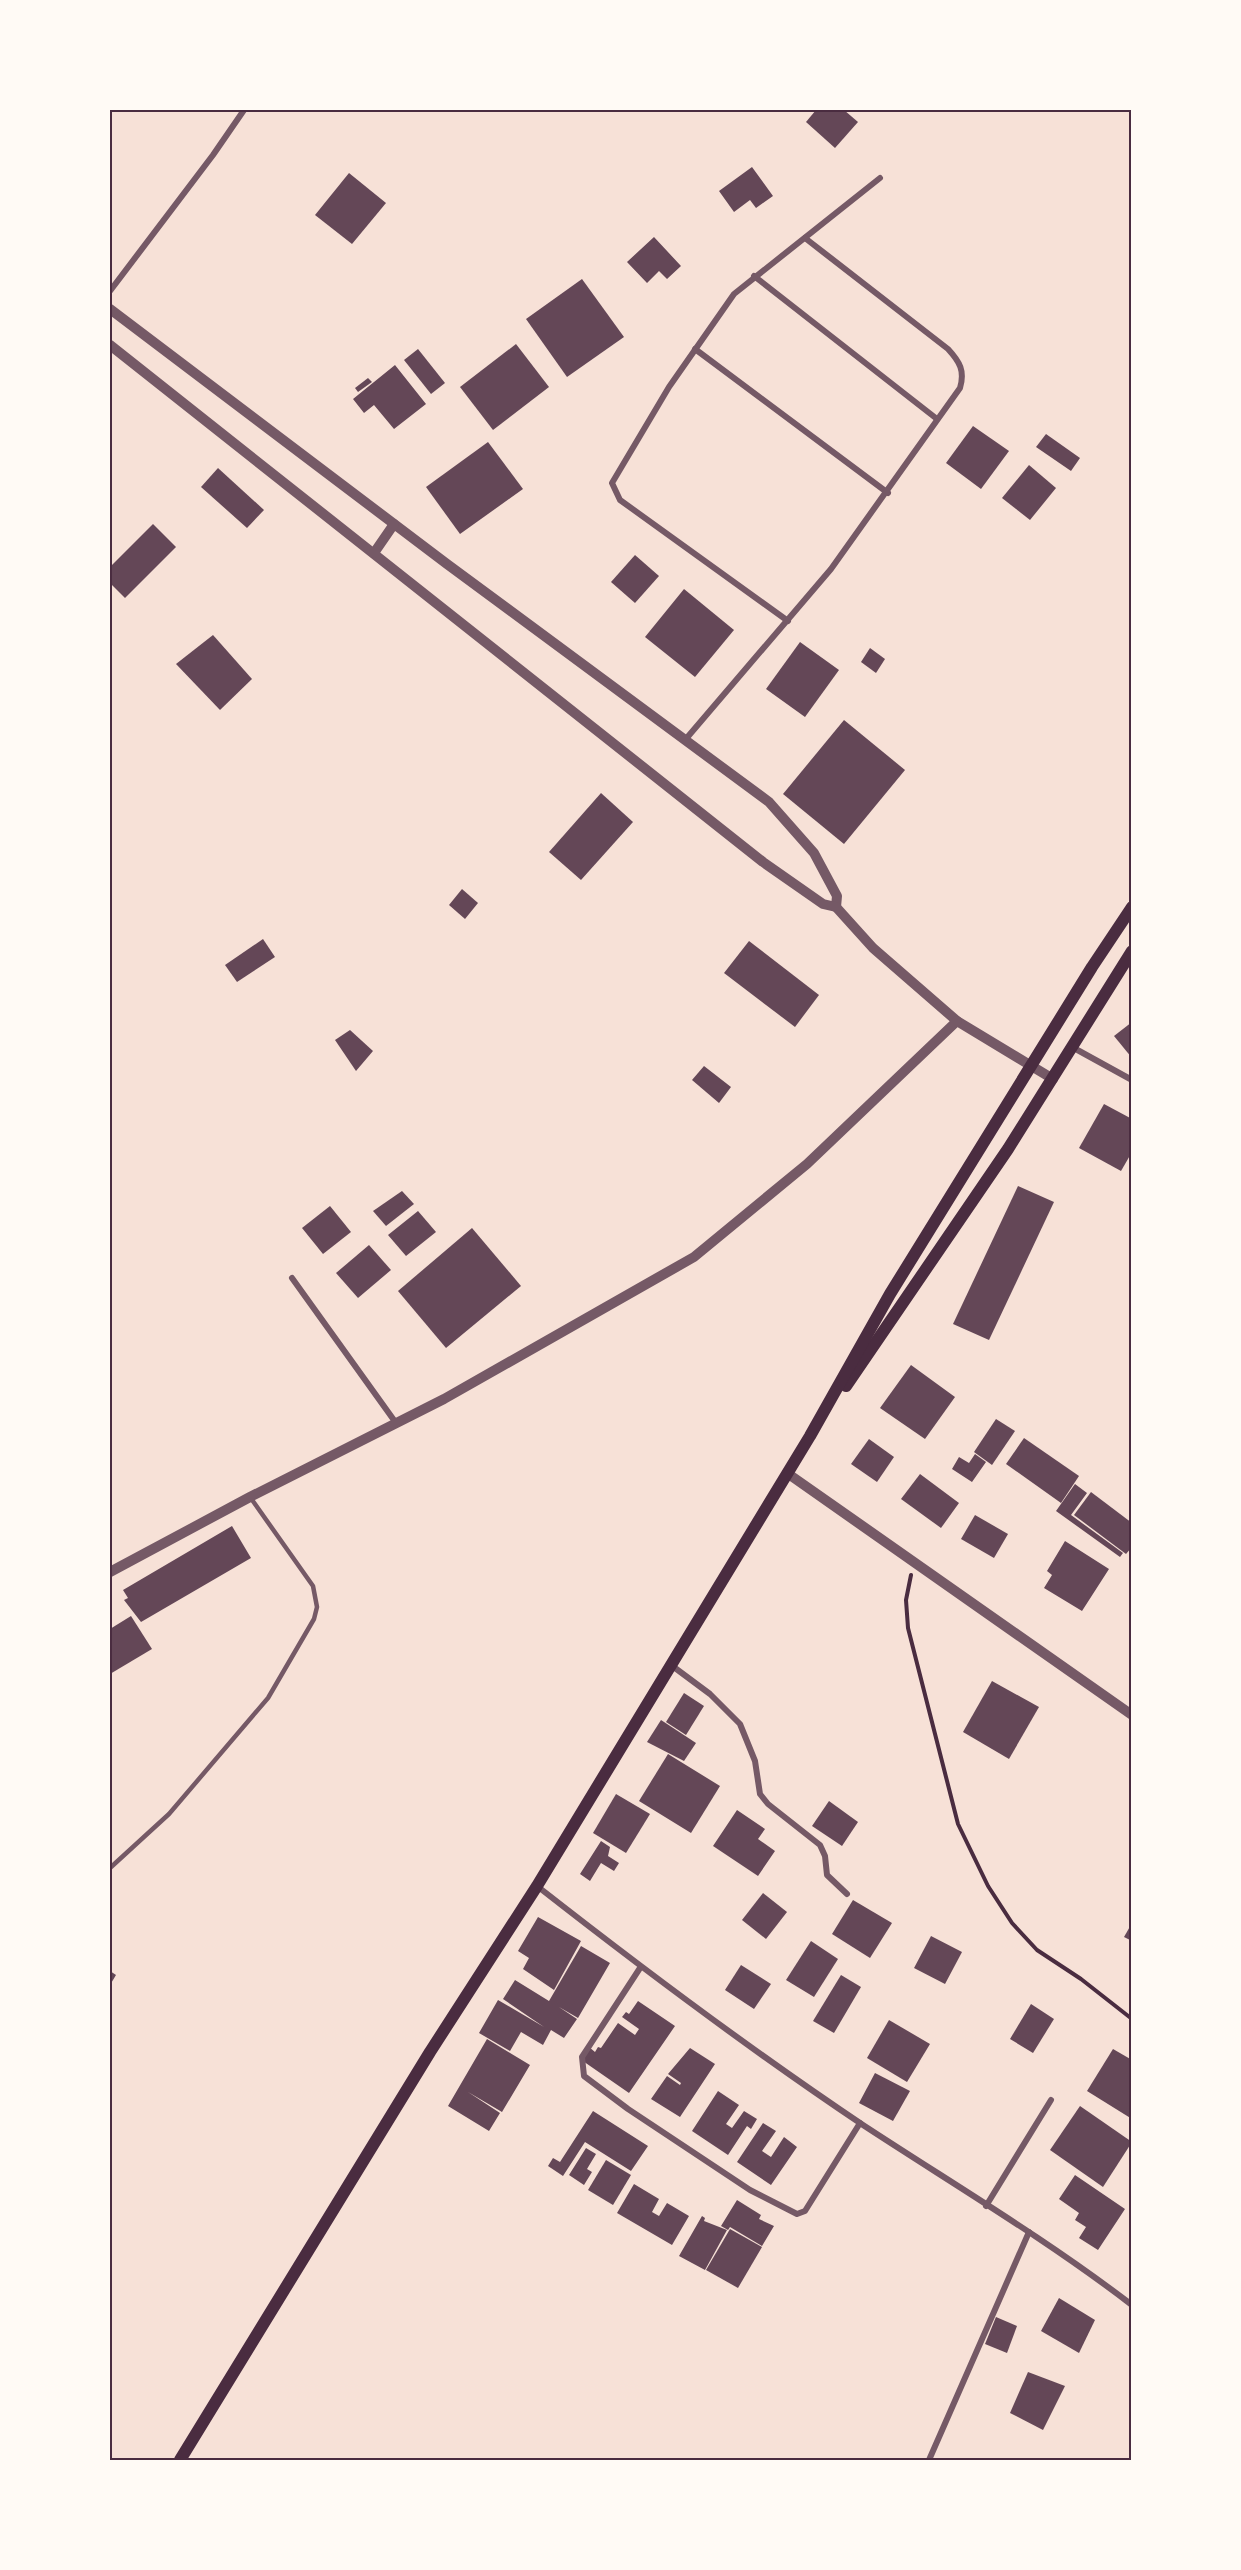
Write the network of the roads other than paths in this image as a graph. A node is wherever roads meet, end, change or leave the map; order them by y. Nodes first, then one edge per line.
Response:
1 (244, 110) edge
2 (879, 178) dead end
3 (805, 238) junction
4 (754, 276) junction
5 (110, 291) edge
6 (110, 309) edge
7 (110, 345) edge
8 (694, 349) junction
9 (937, 419) junction
10 (888, 493) junction
11 (394, 524) junction
12 (374, 553) junction
13 (788, 621) junction
14 (684, 740) junction
15 (836, 907) junction
16 (1131, 907) edge
17 (1131, 951) edge
18 (957, 1021) junction
19 (1072, 1047) junction
20 (1031, 1067) junction
21 (1053, 1079) junction
22 (1131, 1080) edge
23 (292, 1278) dead end
24 (396, 1423) junction
25 (810, 1436) junction
26 (787, 1473) junction
27 (250, 1497) junction
28 (110, 1572) edge
29 (671, 1665) junction
30 (1131, 1715) edge
31 (110, 1868) edge
32 (537, 1886) junction
33 (847, 1894) dead end
34 (640, 1968) junction
35 (1051, 2100) dead end
36 (860, 2123) junction
37 (986, 2206) junction
38 (1029, 2232) junction
39 (1131, 2305) edge
40 (180, 2460) edge
41 (929, 2460) edge

1 - 5 street
2 - 3 street
3 - 4 street
3 - 9 street
4 - 8 street
4 - 9 street
6 - 11 street
7 - 12 street
8 - 10 street
8 - 13 street
9 - 10 street
10 - 13 street
11 - 12 street
11 - 14 street
12 - 15 street
13 - 14 street
14 - 15 street
15 - 18 street
16 - 20 main road
17 - 19 main road
18 - 20 street
18 - 24 street
19 - 21 main road
19 - 22 street
20 - 21 street
20 - 25 main road
21 - 25 main road
23 - 24 street
24 - 27 street
25 - 26 main road
26 - 29 main road
26 - 30 street
27 - 28 street
27 - 31 lane
29 - 32 main road
29 - 33 street
32 - 34 street
32 - 40 main road
34 - 36 street
34 - 36 street
35 - 37 street
36 - 37 street
37 - 38 street
38 - 39 street
38 - 41 street

